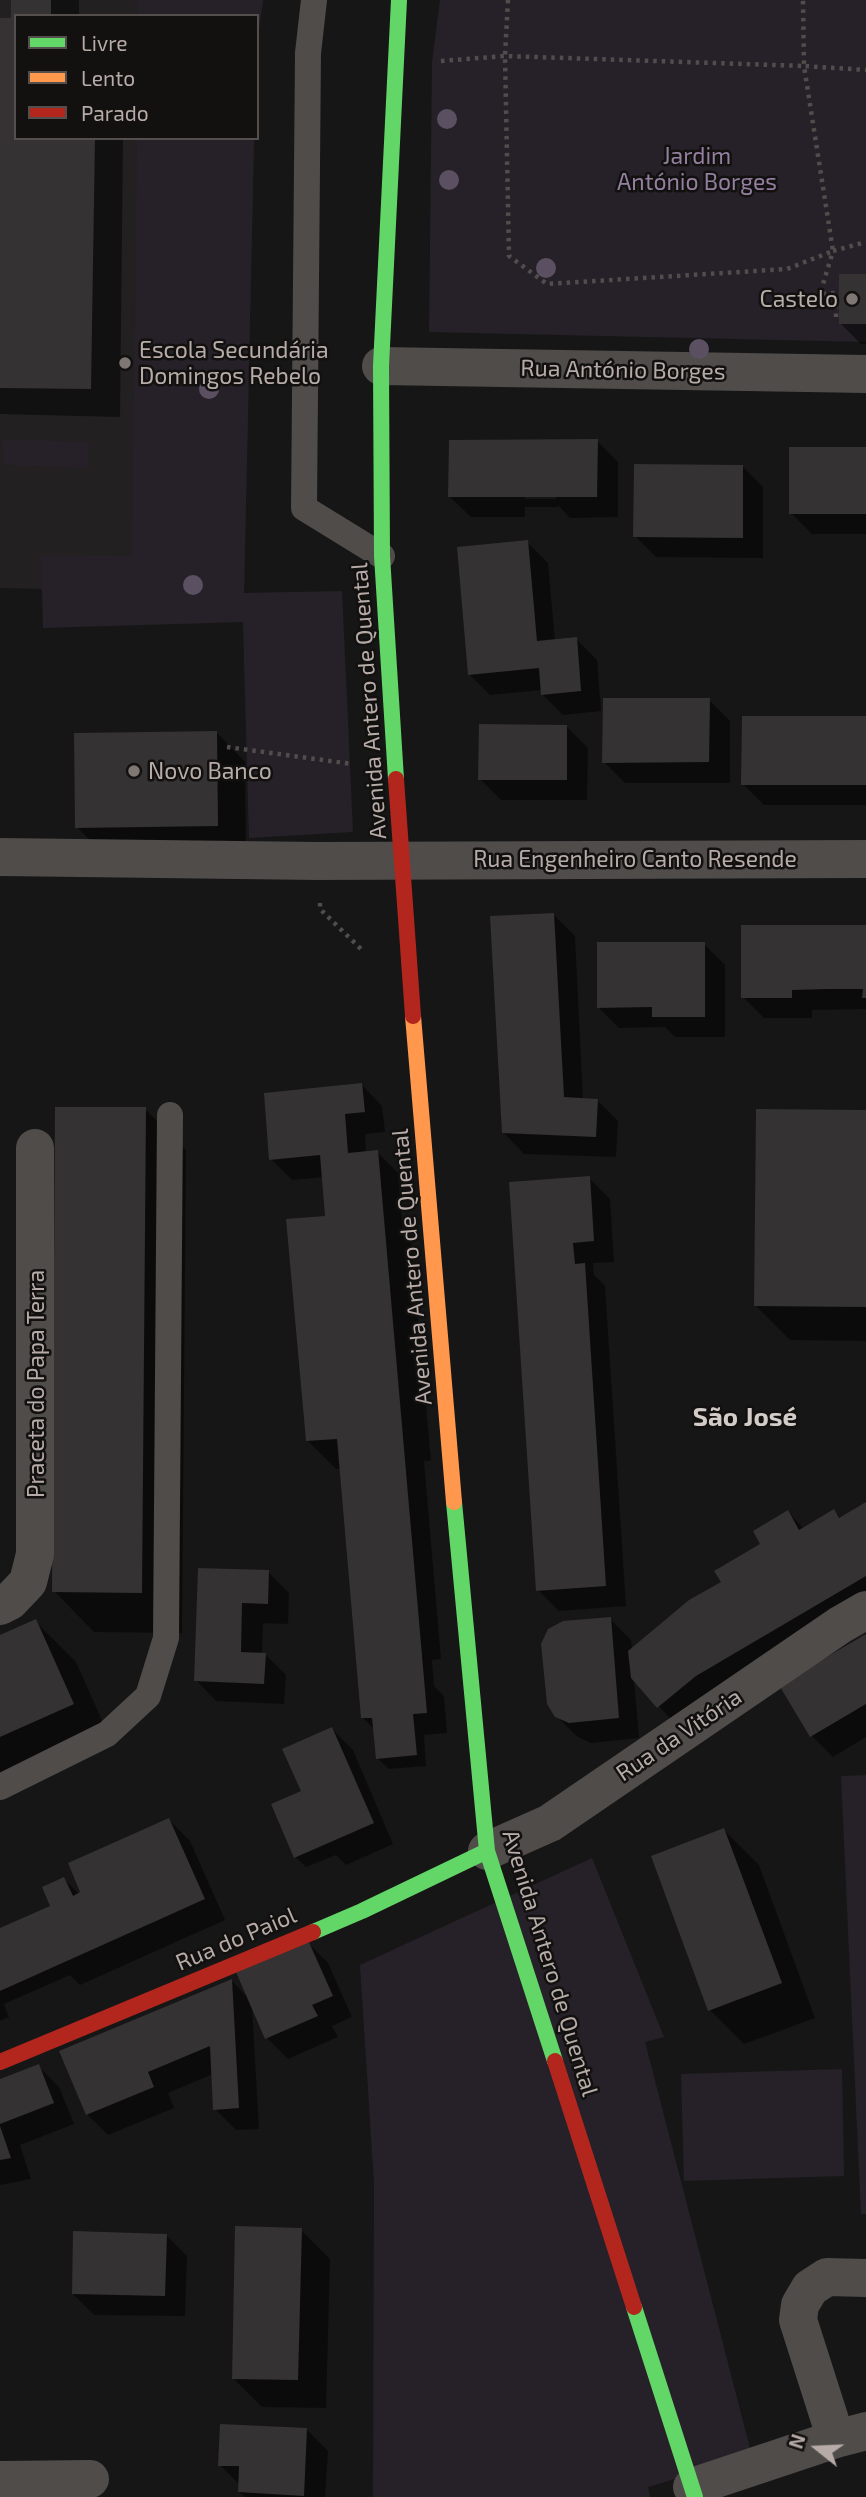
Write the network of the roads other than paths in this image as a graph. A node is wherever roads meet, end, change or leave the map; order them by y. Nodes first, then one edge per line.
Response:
1 (314, 0) edge
2 (399, 0) edge
3 (381, 366) junction
4 (866, 374) edge
5 (382, 556) junction
6 (0, 857) edge
7 (866, 859) edge
8 (403, 860) junction
9 (170, 1115) dead end
10 (35, 1148) dead end
11 (0, 1606) edge
12 (866, 1610) edge
13 (0, 1787) edge
14 (486, 1851) junction
15 (0, 2063) edge
16 (866, 2278) edge
17 (851, 2435) edge
18 (90, 2479) dead end
19 (0, 2480) edge
20 (694, 2492) edge

1 - 5 lane
2 - 3 main road, Avenida Antero de Quental
3 - 4 street, Rua António Borges
3 - 5 main road, Avenida Antero de Quental
5 - 8 main road, Avenida Antero de Quental
6 - 8 street, Rua Engenheiro Canto Resende
7 - 8 street, Rua Engenheiro Canto Resende
8 - 14 main road, Avenida Antero de Quental
9 - 13 lane
10 - 11 street, Praceta do Papa Terra
12 - 14 street, Rua da Vitória
14 - 15 main road, Rua do Paiol
14 - 20 main road, Avenida Antero de Quental
16 - 17 street
17 - 20 street
18 - 19 street

